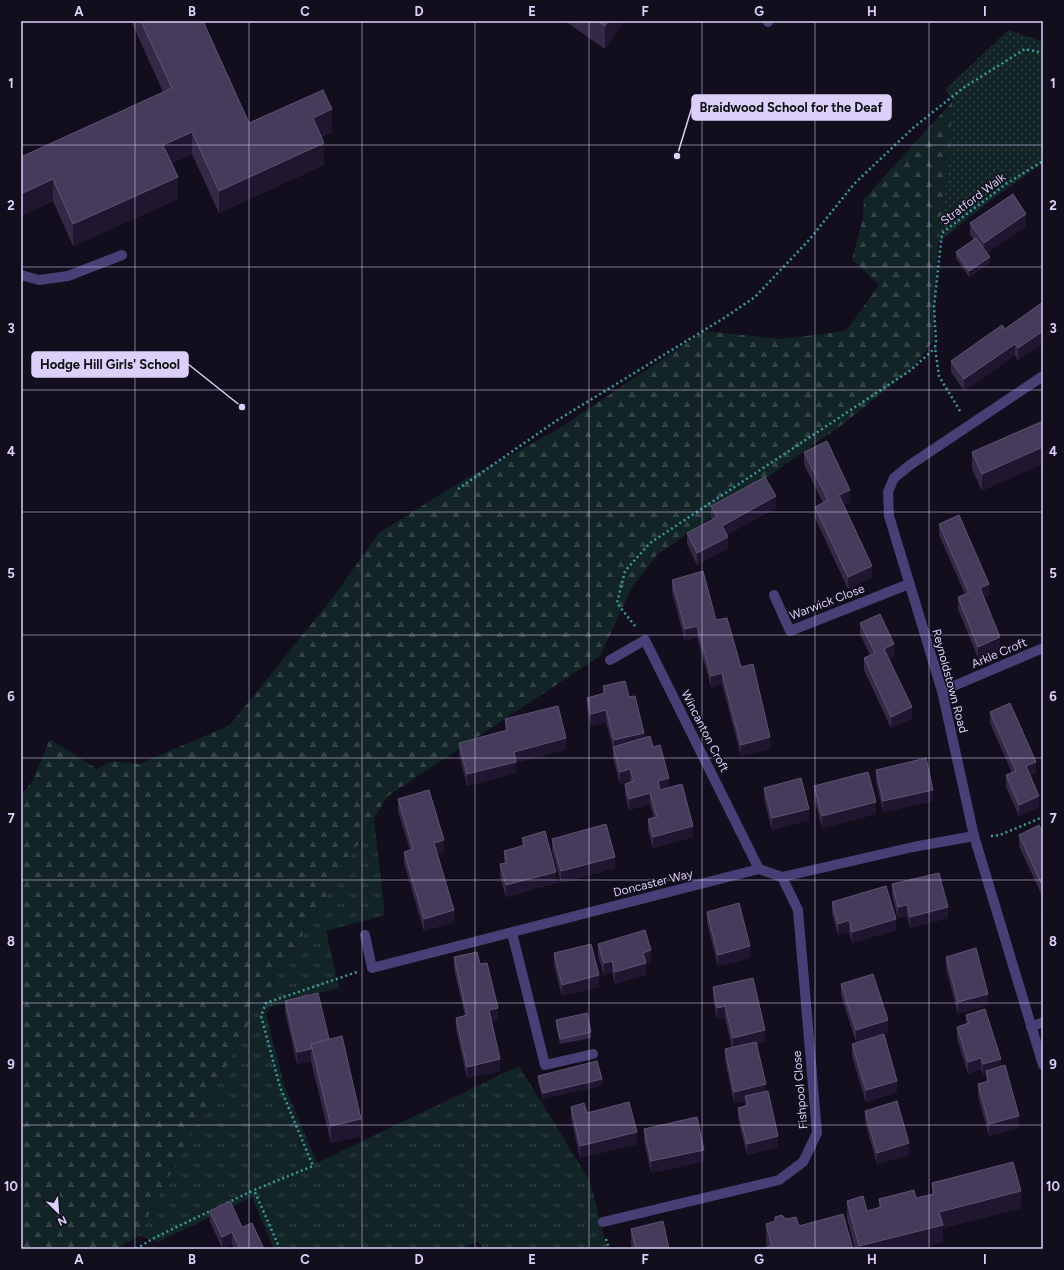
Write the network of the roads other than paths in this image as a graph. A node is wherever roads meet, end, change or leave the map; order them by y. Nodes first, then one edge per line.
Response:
1 (122, 255) dead end
2 (21, 275) edge
3 (1043, 376) edge
4 (909, 584) junction
5 (774, 595) dead end
6 (1043, 648) edge
7 (610, 660) dead end
8 (942, 691) junction
9 (974, 836) junction
10 (759, 869) junction
11 (782, 877) junction
12 (512, 933) junction
13 (365, 935) dead end
14 (1043, 1022) edge
15 (1032, 1027) junction
16 (593, 1054) dead end
17 (1043, 1065) edge
18 (603, 1222) dead end

1 - 2 street
3 - 4 street, Reynoldstown Road
4 - 5 street, Warwick Close
4 - 8 street, Reynoldstown Road
6 - 8 street, Arkle Croft
7 - 10 street, Wincanton Croft
8 - 9 street, Reynoldstown Road
9 - 11 street
9 - 15 street, Reynoldstown Road
10 - 11 street
10 - 12 street, Doncaster Way
11 - 18 street, Fishpool Close
12 - 13 street, Doncaster Way
12 - 16 street
14 - 15 street
15 - 17 street, Reynoldstown Road

